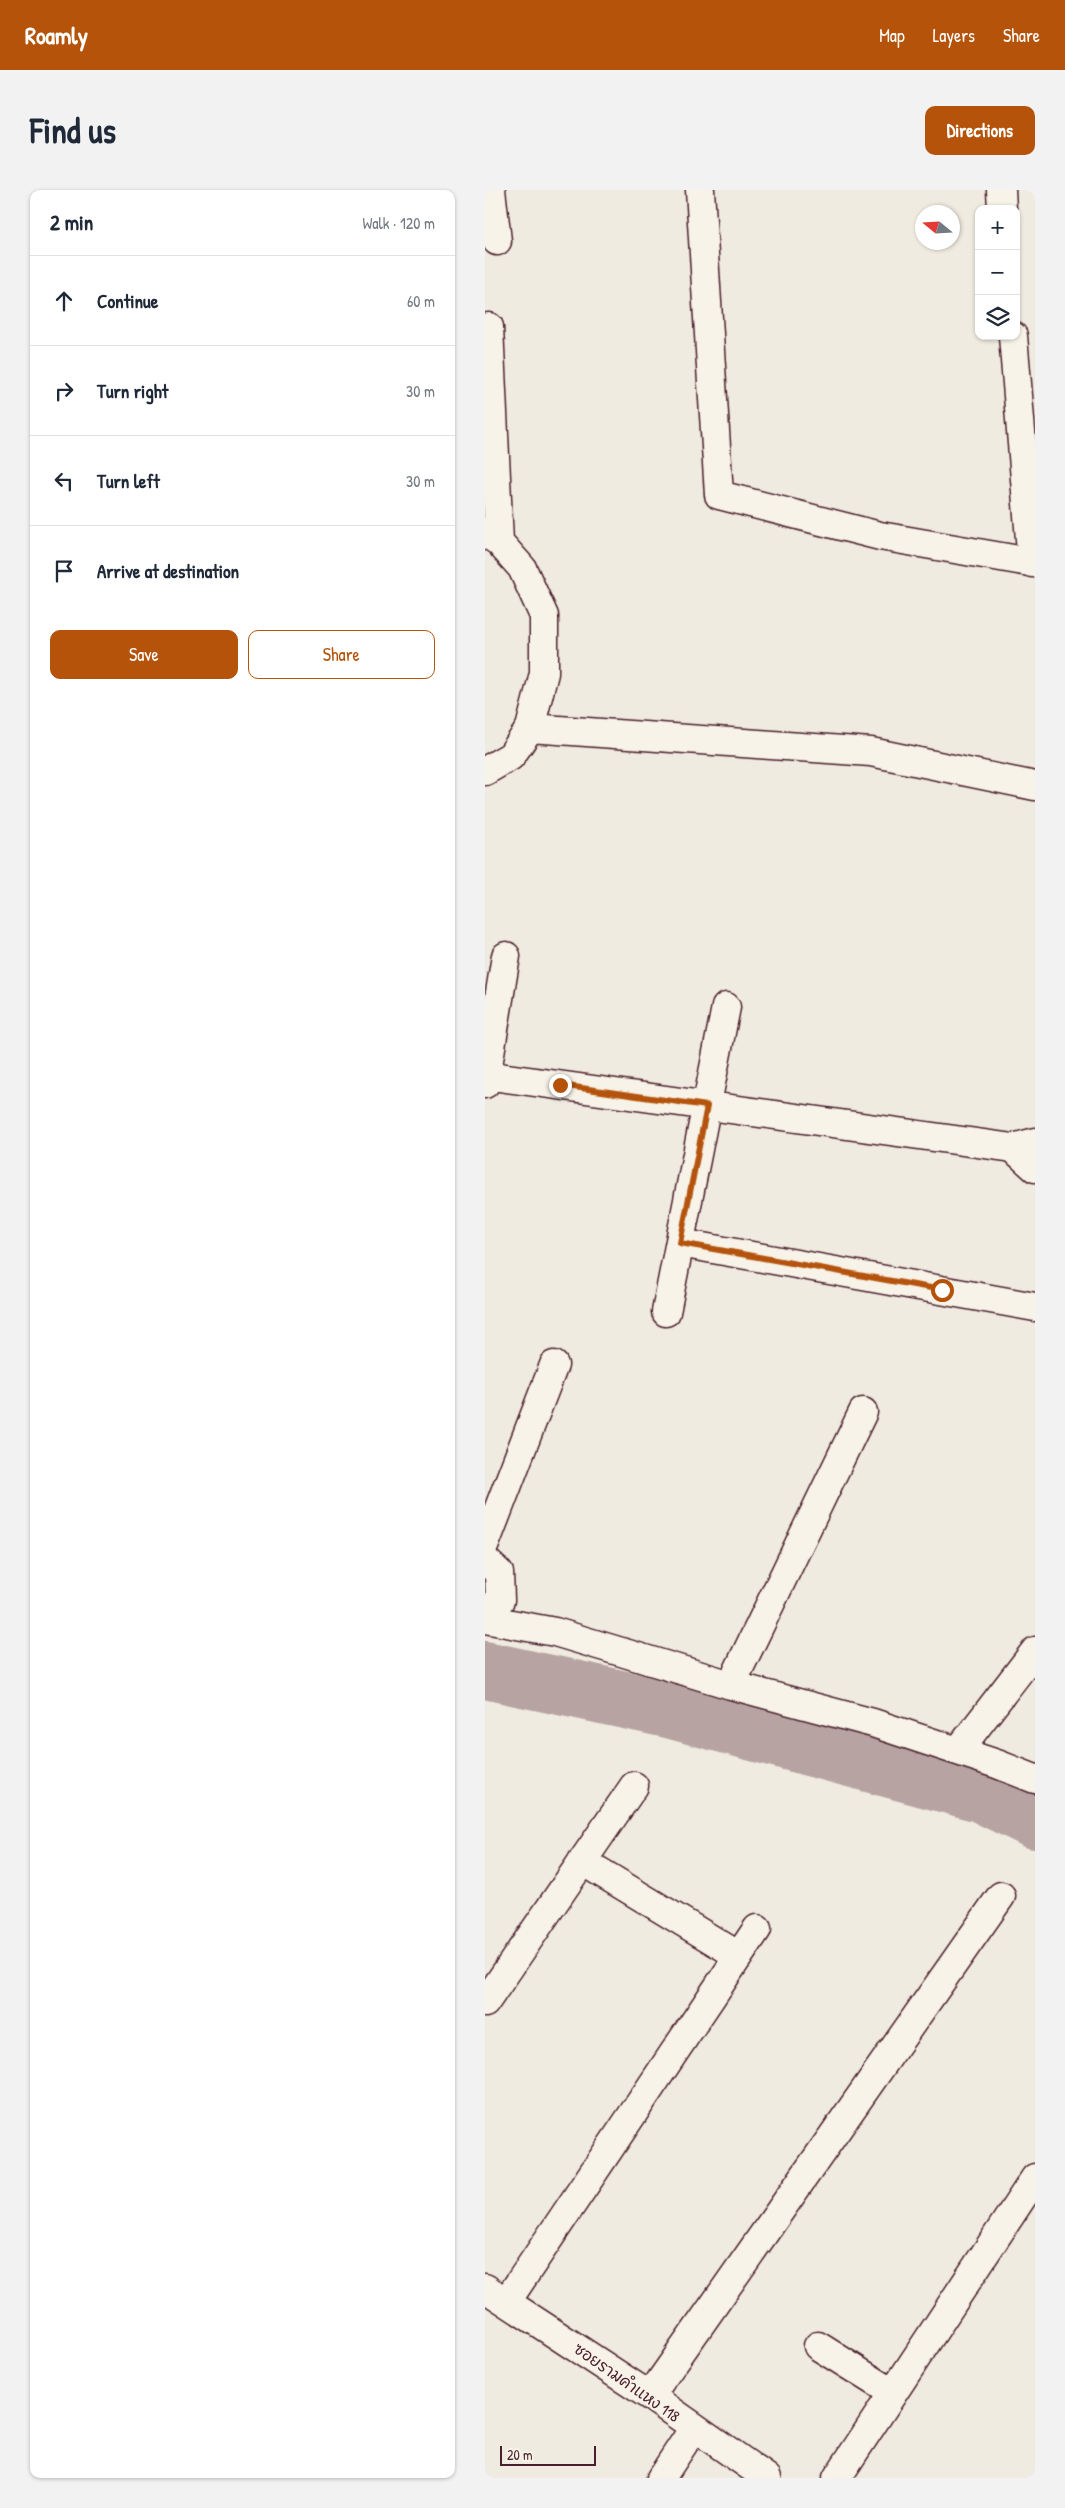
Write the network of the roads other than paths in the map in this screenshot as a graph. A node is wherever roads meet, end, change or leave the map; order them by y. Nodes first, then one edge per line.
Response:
1 (491, 190) edge
2 (700, 190) edge
3 (1001, 190) edge
4 (1002, 205) edge
5 (497, 241) dead end
6 (489, 327) dead end
7 (1013, 340) edge
8 (492, 537) edge
9 (1034, 563) edge
10 (530, 728) junction
11 (485, 770) edge
12 (1035, 786) edge
13 (506, 956) dead end
14 (726, 1007) dead end
15 (485, 1078) edge
16 (707, 1106) junction
17 (1024, 1145) edge
18 (1035, 1168) edge
19 (680, 1243) junction
20 (1035, 1307) edge
21 (667, 1312) dead end
22 (554, 1365) dead end
23 (863, 1412) dead end
24 (485, 1544) edge
25 (485, 1560) edge
26 (485, 1617) edge
27 (1035, 1651) edge
28 (731, 1685) junction
29 (957, 1751) junction
30 (1035, 1779) edge
31 (634, 1786) dead end
32 (582, 1861) junction
33 (1001, 1896) dead end
34 (757, 1929) dead end
35 (739, 1956) junction
36 (485, 2003) edge
37 (1035, 2178) edge
38 (496, 2295) edge
39 (818, 2346) dead end
40 (893, 2393) junction
41 (650, 2396) junction
42 (694, 2428) junction
43 (661, 2478) edge
44 (767, 2478) edge
45 (837, 2478) edge

1 - 5 street
2 - 9 street
3 - 4 street
6 - 8 street
7 - 9 street
8 - 10 street
10 - 11 street
10 - 12 street
13 - 15 street
14 - 16 street
15 - 16 street
16 - 17 street
16 - 19 street
17 - 18 street
19 - 20 street
19 - 21 street
22 - 24 street
23 - 28 street
25 - 26 street
26 - 28 street
27 - 29 street
28 - 29 street
29 - 30 street
31 - 32 street
32 - 35 street
32 - 36 street
33 - 41 street
34 - 35 street
35 - 38 street
37 - 40 street
38 - 41 street, ซอยรามคำแหง 118
39 - 40 street
40 - 45 street
41 - 42 street, ซอยรามคำแหง 118
42 - 43 street
42 - 44 street, ซอยรามคำแหง 118

